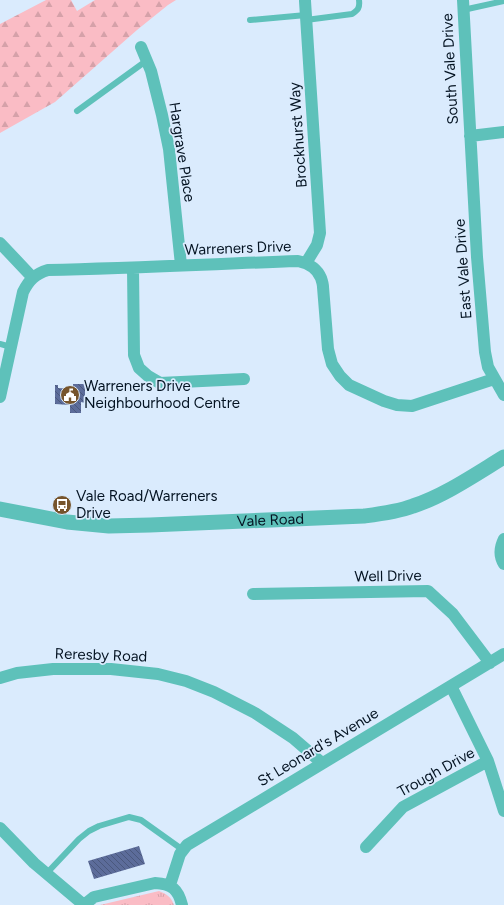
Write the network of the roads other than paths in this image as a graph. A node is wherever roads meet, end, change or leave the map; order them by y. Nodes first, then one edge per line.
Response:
1 (359, 0) edge
2 (305, 1) edge
3 (504, 1) edge
4 (463, 5) edge
5 (306, 18) junction
6 (250, 20) dead end
7 (141, 47) dead end
8 (146, 61) junction
9 (77, 112) dead end
10 (504, 132) edge
11 (470, 136) junction
12 (0, 243) edge
13 (306, 263) junction
14 (181, 265) junction
15 (134, 268) junction
16 (32, 278) junction
17 (6, 346) edge
18 (244, 379) dead end
19 (494, 379) junction
20 (504, 395) edge
21 (0, 397) edge
22 (504, 457) edge
23 (0, 509) edge
24 (504, 539) edge
25 (504, 564) edge
26 (253, 594) dead end
27 (504, 654) edge
28 (490, 663) junction
29 (0, 678) edge
30 (451, 686) junction
31 (488, 761) junction
32 (322, 763) junction
33 (504, 811) edge
34 (0, 828) edge
35 (366, 847) dead end
36 (183, 850) junction
37 (47, 873) junction
38 (170, 885) junction
39 (84, 905) edge
40 (182, 905) edge

1 - 5 lane
2 - 5 street, Brockhurst Way
3 - 4 lane
4 - 11 street, South Vale Drive
5 - 6 lane
5 - 13 street, Brockhurst Way
7 - 8 street, Hargrave Place
8 - 9 lane
8 - 14 street, Hargrave Place
10 - 11 street
11 - 19 street, East Vale Drive
12 - 16 street
13 - 14 street, Warreners Drive
13 - 19 street, Warreners Drive
14 - 15 street, Warreners Drive
15 - 16 street, Warreners Drive
15 - 18 street
16 - 17 street
17 - 21 street
19 - 20 street, East Vale Drive
22 - 23 street, Vale Road
24 - 25 street
26 - 28 street, Well Drive
27 - 28 street, St Leonard's Avenue
28 - 30 street, St Leonard's Avenue
29 - 32 street, Reresby Road
30 - 31 street
30 - 32 street, St Leonard's Avenue
31 - 33 street
31 - 35 street, Trough Drive
32 - 36 street, St Leonard's Avenue
34 - 37 street
36 - 37 lane
36 - 38 street, St Leonard's Avenue
37 - 39 street
38 - 39 street
38 - 40 street

